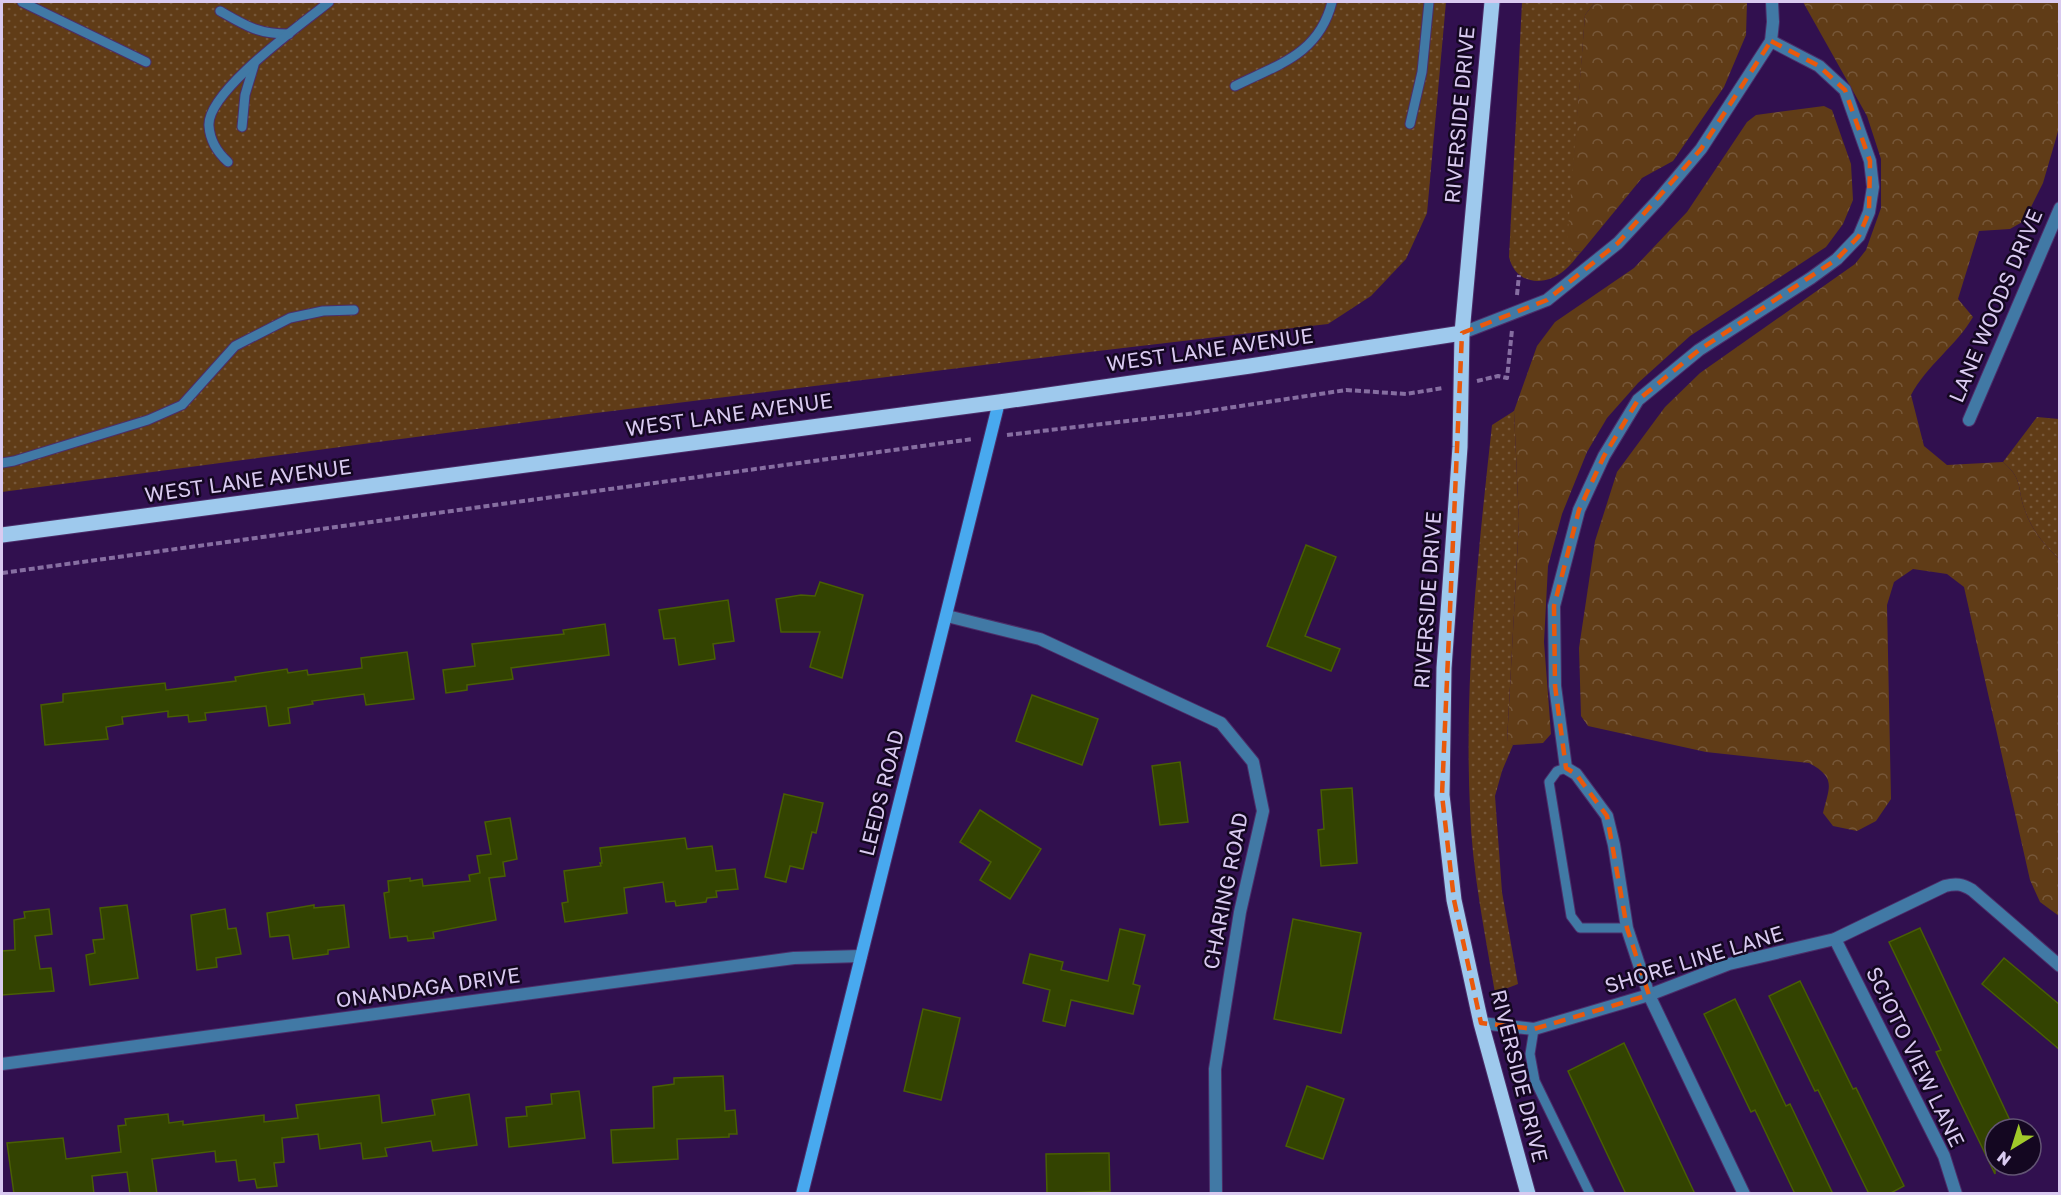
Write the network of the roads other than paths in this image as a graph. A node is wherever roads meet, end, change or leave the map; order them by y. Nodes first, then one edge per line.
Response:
1 (22, 2) edge
2 (328, 2) edge
3 (1332, 2) edge
4 (1429, 2) edge
5 (1492, 2) edge
6 (1772, 2) edge
7 (220, 11) dead end
8 (290, 34) junction
9 (1771, 41) junction
10 (146, 62) dead end
11 (254, 64) junction
12 (1235, 86) dead end
13 (1410, 124) dead end
14 (242, 127) dead end
15 (228, 162) dead end
16 (2060, 208) edge
17 (354, 309) dead end
18 (1462, 333) junction
19 (999, 402) junction
20 (1969, 420) dead end
21 (2, 463) edge
22 (2, 535) edge
23 (947, 616) junction
24 (1566, 768) junction
25 (1627, 928) junction
26 (1835, 939) junction
27 (861, 956) junction
28 (2060, 966) edge
29 (1649, 995) junction
30 (1481, 1023) junction
31 (1534, 1029) junction
32 (2, 1064) edge
33 (802, 1194) edge
34 (1216, 1194) edge
35 (1527, 1194) edge
36 (1590, 1194) edge
37 (1744, 1194) edge
38 (1956, 1194) edge

1 - 10 lane
2 - 8 lane
3 - 12 lane
4 - 13 lane
5 - 18 main road, RIVERSIDE DRIVE
6 - 9 street
7 - 8 lane
8 - 11 lane
9 - 18 street
9 - 24 street
11 - 14 lane
11 - 15 lane
16 - 20 street, LANE WOODS DRIVE
17 - 21 lane
18 - 19 main road, WEST LANE AVENUE
18 - 30 main road, RIVERSIDE DRIVE
19 - 22 main road, WEST LANE AVENUE
19 - 23 street, LEEDS ROAD
23 - 27 street, LEEDS ROAD
23 - 34 street, CHARING ROAD
24 - 25 street
24 - 25 lane
25 - 29 street
26 - 28 street, SHORE LINE LANE
26 - 29 street, SHORE LINE LANE
26 - 38 street, SCIOTO VIEW LANE
27 - 32 street, ONANDAGA DRIVE
27 - 33 street, LEEDS ROAD
29 - 31 street, SHORE LINE LANE
29 - 37 street
30 - 31 street, SHORE LINE LANE
30 - 35 main road, RIVERSIDE DRIVE
31 - 36 lane

